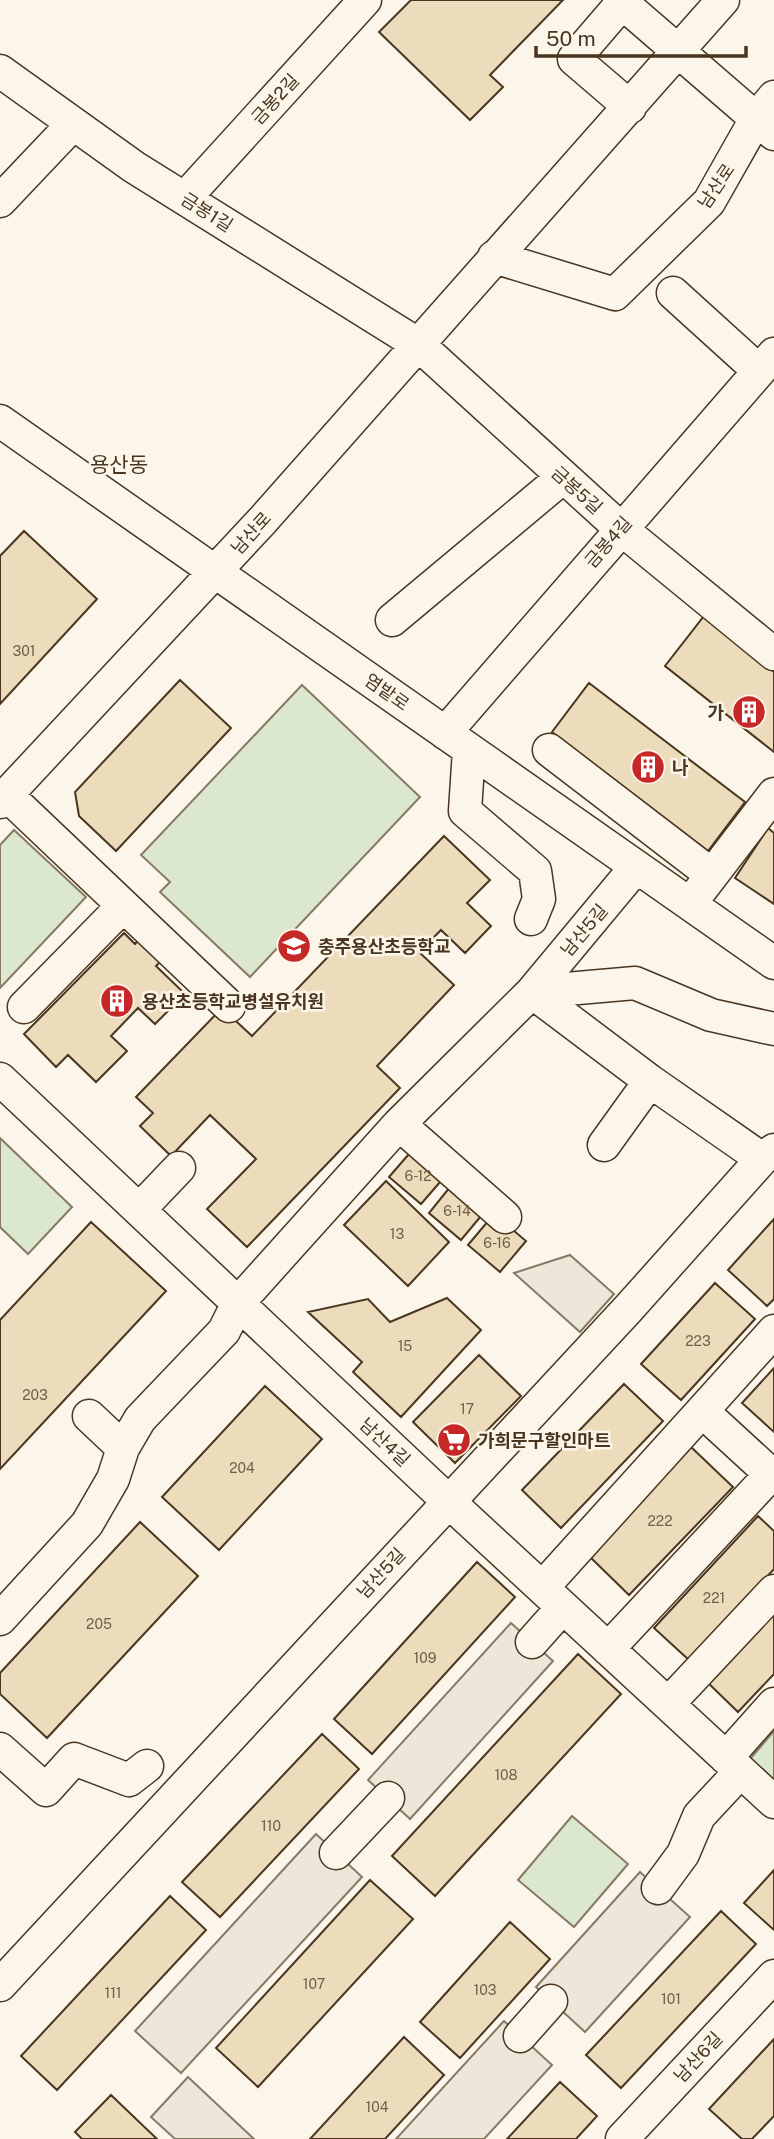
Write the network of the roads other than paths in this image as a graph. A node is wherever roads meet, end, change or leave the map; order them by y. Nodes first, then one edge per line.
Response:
1 (365, 0) edge
2 (723, 0) edge
3 (620, 1) edge
4 (677, 52) junction
5 (0, 71) edge
6 (630, 107) junction
7 (768, 116) edge
8 (73, 124) junction
9 (185, 198) junction
10 (0, 201) edge
11 (494, 257) junction
12 (673, 293) dead end
13 (419, 345) junction
14 (767, 363) edge
15 (0, 421) edge
16 (562, 478) junction
17 (620, 528) junction
18 (215, 573) junction
19 (392, 620) dead end
20 (774, 654) edge
21 (457, 741) junction
22 (549, 750) dead end
23 (774, 794) edge
24 (3, 799) edge
25 (636, 867) junction
26 (712, 875) junction
27 (690, 904) junction
28 (123, 906) junction
29 (531, 919) dead end
30 (774, 962) edge
31 (532, 992) junction
32 (229, 1006) dead end
33 (23, 1007) dead end
34 (774, 1028) edge
35 (0, 1079) edge
36 (650, 1081) junction
37 (399, 1124) junction
38 (604, 1145) dead end
39 (768, 1155) edge
40 (179, 1168) dead end
41 (139, 1210) junction
42 (505, 1217) dead end
43 (238, 1303) junction
44 (774, 1331) edge
45 (702, 1411) junction
46 (89, 1416) dead end
47 (123, 1448) junction
48 (773, 1474) edge
49 (448, 1501) junction
50 (774, 1591) edge
51 (553, 1598) junction
52 (0, 1619) edge
53 (532, 1642) dead end
54 (608, 1649) junction
55 (668, 1704) junction
56 (774, 1704) edge
57 (0, 1749) edge
58 (733, 1765) junction
59 (147, 1766) dead end
60 (388, 1798) dead end
61 (774, 1802) edge
62 (336, 1853) dead end
63 (658, 1888) dead end
64 (774, 1976) edge
65 (0, 1985) edge
66 (551, 2001) dead end
67 (520, 2036) dead end
68 (622, 2139) edge

1 - 9 street, 금봉2길
2 - 4 street, 남산로
3 - 4 street
3 - 6 street
4 - 6 street, 남산로
4 - 7 street
5 - 8 street, 금봉1길
6 - 11 street, 남산로
7 - 11 street, 남산로
8 - 9 street, 금봉1길
8 - 10 street
9 - 13 street, 금봉1길
11 - 13 street, 남산로
12 - 14 street
13 - 16 street, 금봉5길
13 - 18 street, 남산로
14 - 17 street, 금봉4길
15 - 18 street, 염밭로
16 - 17 street, 금봉5길
16 - 19 street
17 - 20 street, 금봉5길
17 - 21 street, 금봉4길
18 - 21 street, 염밭로
18 - 24 street, 남산로
21 - 25 street, 염밭로
21 - 29 street
22 - 26 street
23 - 26 street
24 - 28 street
25 - 27 street, 염밭로
25 - 31 street, 남산5길
26 - 27 street
27 - 30 street, 염밭로
28 - 32 street
28 - 33 street
31 - 34 street
31 - 36 street, 남산5길
31 - 37 street, 남산5길
35 - 41 street, 남산4길
36 - 38 street
36 - 39 street, 남산5길
37 - 42 street
37 - 43 street, 남산5길
39 - 49 street, 남산5길
40 - 41 street
41 - 43 street, 남산4길
43 - 47 street, 남산5길
43 - 49 street, 남산4길
44 - 45 street
45 - 48 street
45 - 51 street
46 - 47 street
47 - 52 street, 남산5길
48 - 54 street
49 - 51 street, 남산4길
49 - 65 street, 남산5길
50 - 55 street
51 - 53 street
51 - 54 street, 남산4길
54 - 55 street, 남산4길
55 - 58 street, 남산4길
56 - 58 street
57 - 59 street
58 - 61 street, 남산4길
58 - 63 street
60 - 62 street
64 - 68 street, 남산6길
66 - 67 street

